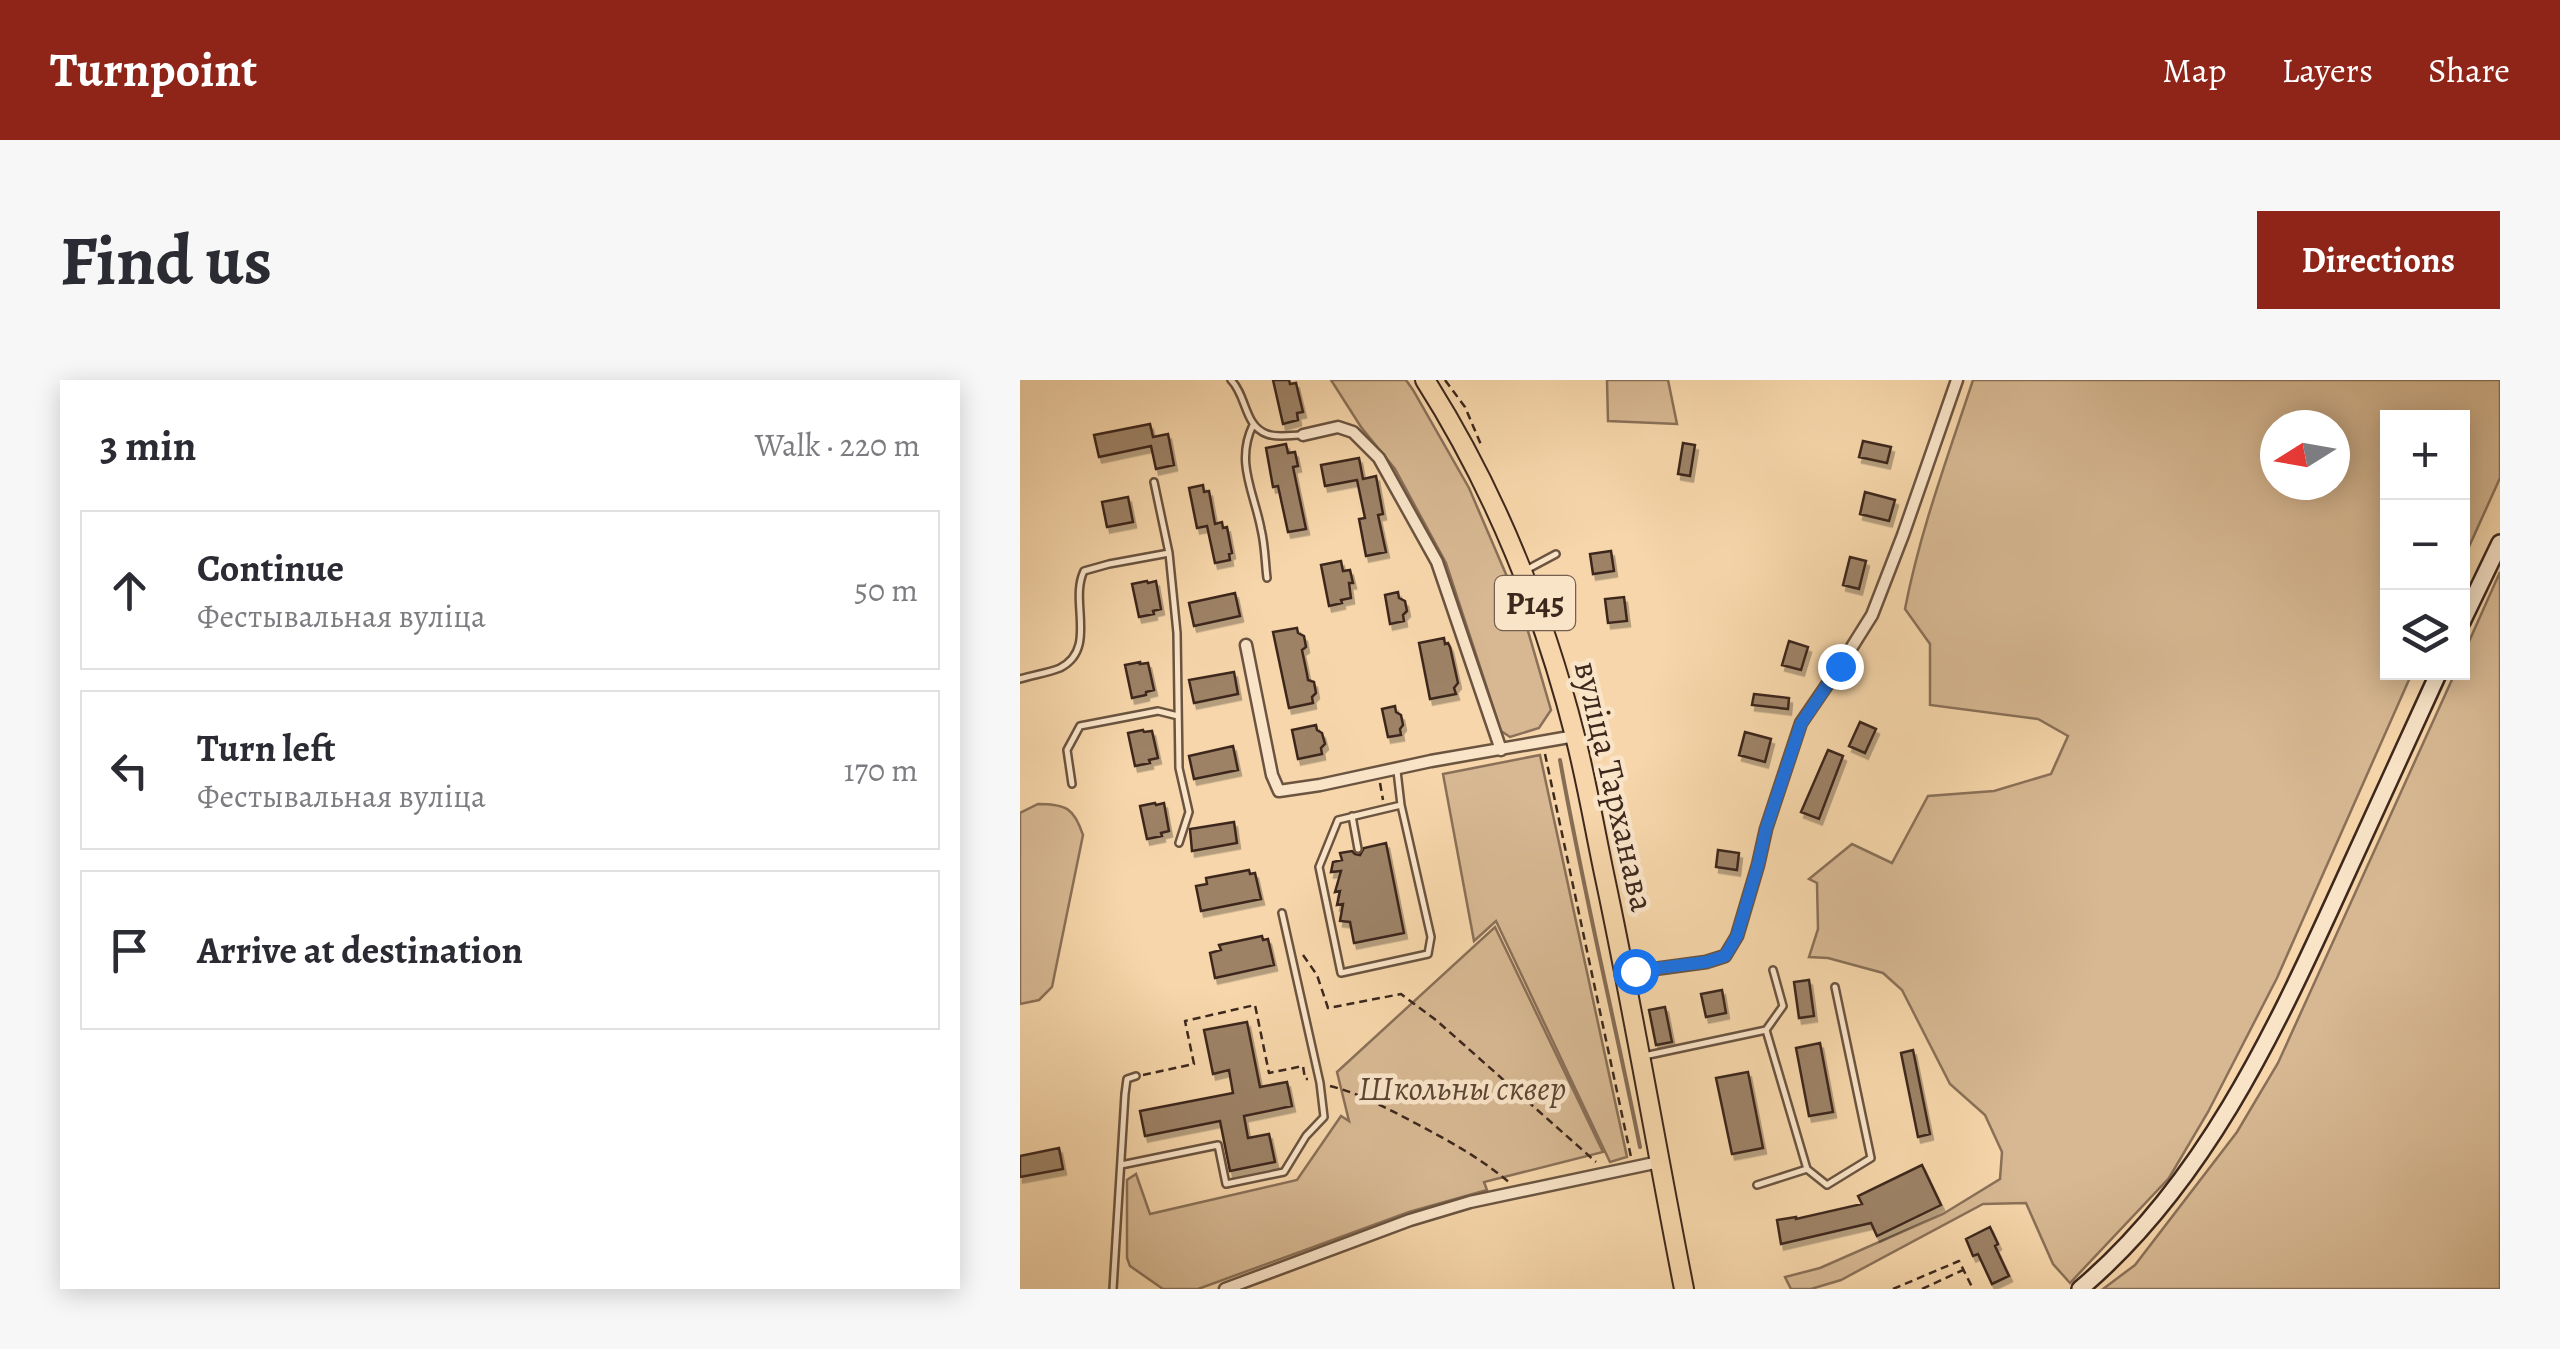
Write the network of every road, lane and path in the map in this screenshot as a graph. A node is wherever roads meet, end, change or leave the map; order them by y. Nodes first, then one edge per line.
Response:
1 (1232, 380) edge
2 (1425, 380) edge
3 (1957, 380) edge
4 (1253, 426) junction
5 (1303, 435) joint
6 (1154, 482) dead end
7 (2500, 543) edge
8 (1169, 553) junction
9 (1556, 554) dead end
10 (1524, 572) junction
11 (1267, 578) dead end
12 (2470, 605) edge
13 (1246, 645) dead end
14 (1020, 678) edge
15 (2436, 680) edge
16 (1178, 716) junction
17 (1576, 736) junction
18 (1542, 742) junction
19 (1502, 750) junction
20 (1397, 768) junction
21 (1378, 772) junction
22 (1072, 784) dead end
23 (1401, 805) junction
24 (1385, 809) junction
25 (1352, 816) junction
26 (1179, 843) dead end
27 (1358, 849) dead end
28 (1282, 914) dead end
29 (1293, 952) dead end
30 (1774, 970) dead end
31 (1625, 972) junction
32 (1835, 987) dead end
33 (1766, 1030) junction
34 (1641, 1056) junction
35 (1136, 1076) dead end
36 (1660, 1162) junction
37 (1121, 1166) junction
38 (1633, 1168) junction
39 (1807, 1168) junction
40 (1616, 1172) junction
41 (1758, 1185) dead end
42 (1965, 1269) junction
43 (1113, 1289) edge
44 (1225, 1289) edge
45 (1684, 1289) edge
46 (1893, 1289) edge
47 (1922, 1289) edge
48 (1974, 1289) edge
49 (2080, 1289) edge

1 - 4 lane
2 - 10 main road, вуліца Тарханава / Р145
3 - 31 street
4 - 5 lane
4 - 11 lane
5 - 19 street
6 - 8 lane
7 - 12 street
8 - 14 lane
8 - 16 lane
9 - 10 lane
10 - 17 main road, вуліца Тарханава / Р145
13 - 21 street
15 - 49 street
16 - 22 lane
16 - 26 lane
17 - 18 street
17 - 31 main road, вуліца Тарханава / Р145
18 - 19 street
18 - 38 path
19 - 20 street
20 - 21 street
20 - 23 lane
21 - 24 path
23 - 24 lane
23 - 25 lane
24 - 25 lane
25 - 27 lane
28 - 37 lane
29 - 40 path
30 - 33 lane
31 - 34 main road, вуліца Тарханава / Р145
32 - 39 lane
33 - 34 lane
33 - 39 lane
34 - 36 main road, вуліца Тарханава / Р145
35 - 37 lane
36 - 38 street
36 - 45 main road, вуліца Тарханава / Р145
37 - 43 lane
38 - 40 street
39 - 41 lane
40 - 44 street
42 - 46 path
42 - 47 path
42 - 48 path

